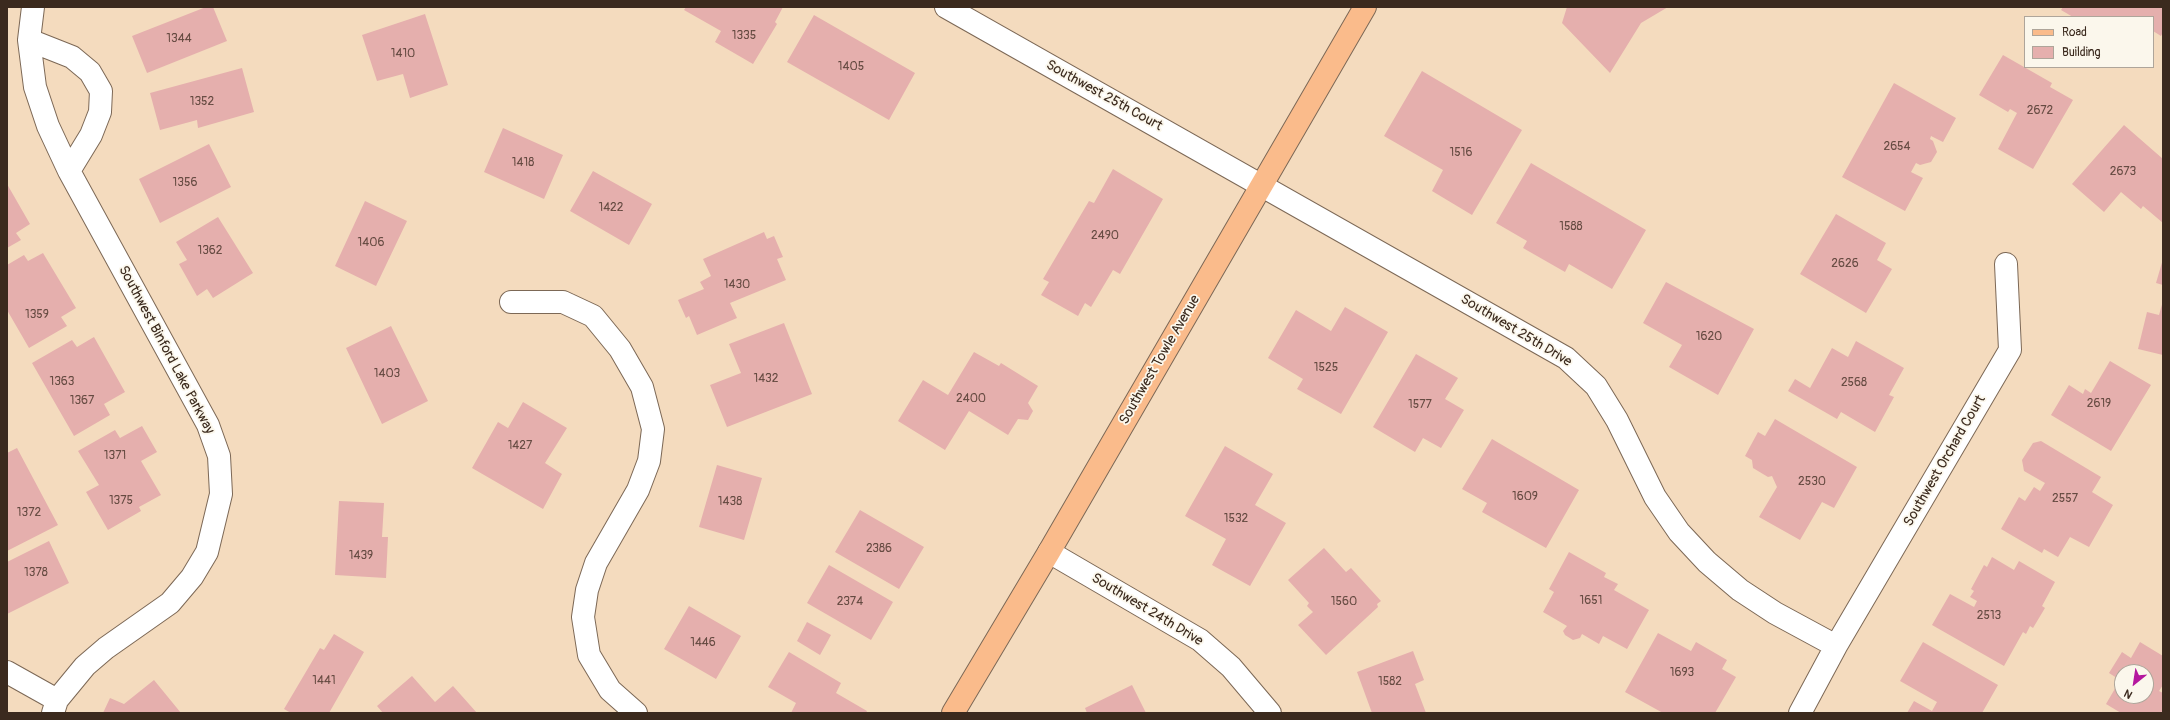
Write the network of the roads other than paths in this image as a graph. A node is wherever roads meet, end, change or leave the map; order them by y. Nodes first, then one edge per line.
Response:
1 (33, 7) edge
2 (946, 7) edge
3 (1365, 7) edge
4 (29, 40) junction
5 (69, 171) junction
6 (1262, 184) junction
7 (2006, 264) dead end
8 (511, 302) dead end
9 (1049, 552) junction
10 (1836, 646) junction
11 (7, 672) edge
12 (55, 707) edge
13 (636, 713) edge
14 (953, 713) edge
15 (1270, 713) edge
16 (1800, 713) edge

1 - 4 street, Southwest Binford Lake Parkway
2 - 6 street, Southwest 25th Court
3 - 6 main road, Southwest Towle Avenue
4 - 5 street, Southwest Binford Lake Parkway
4 - 5 street
5 - 12 street, Southwest Binford Lake Parkway
6 - 9 main road, Southwest Towle Avenue
6 - 10 street, Southwest 25th Drive
7 - 10 street, Southwest Orchard Court
8 - 13 street
9 - 14 main road, Southwest Towle Avenue
9 - 15 street, Southwest 24th Drive
10 - 16 street, Southwest Orchard Court
11 - 12 street

